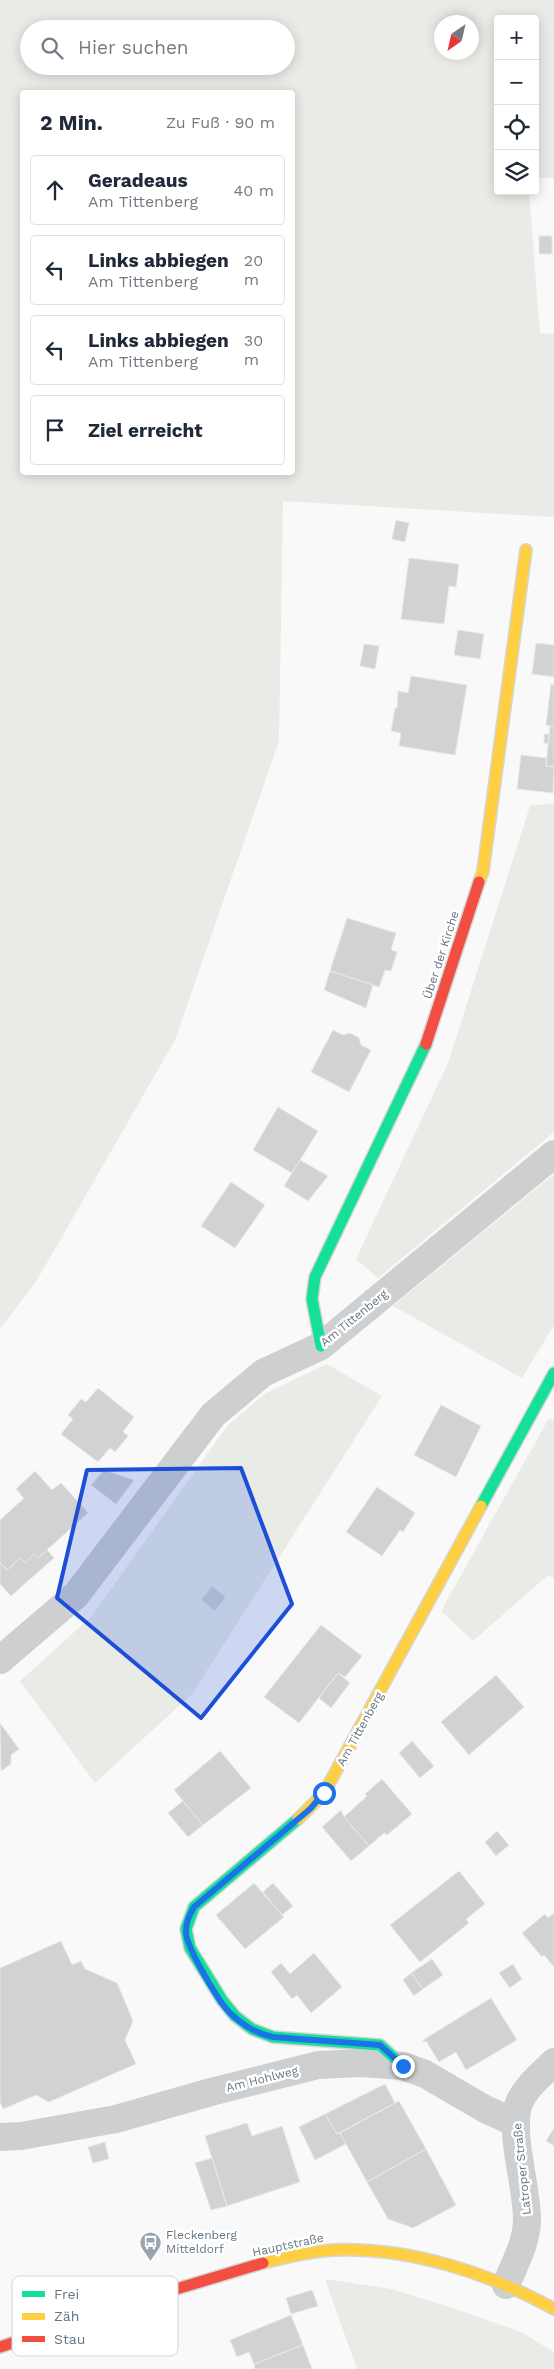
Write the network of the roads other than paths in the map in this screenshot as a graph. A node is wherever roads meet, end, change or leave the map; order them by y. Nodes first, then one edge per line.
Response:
1 (526, 550) dead end
2 (554, 1154) edge
3 (321, 1346) junction
4 (554, 1373) edge
5 (0, 1660) edge
6 (554, 2062) edge
7 (403, 2066) junction
8 (516, 2123) junction
9 (0, 2137) edge
10 (506, 2285) junction
11 (178, 2288) edge
12 (553, 2306) edge
13 (12, 2343) edge
14 (0, 2347) edge

1 - 3 street, Über der Kirche
2 - 3 street, Am Tittenberg
3 - 5 street, Am Tittenberg
4 - 7 street, Am Tittenberg
6 - 8 street, Latroper Straße
7 - 8 street, Am Hohlweg
7 - 9 street, Am Hohlweg
8 - 10 street, Latroper Straße
10 - 11 street, Hauptstraße
10 - 12 street, Hauptstraße
13 - 14 street, Hauptstraße

